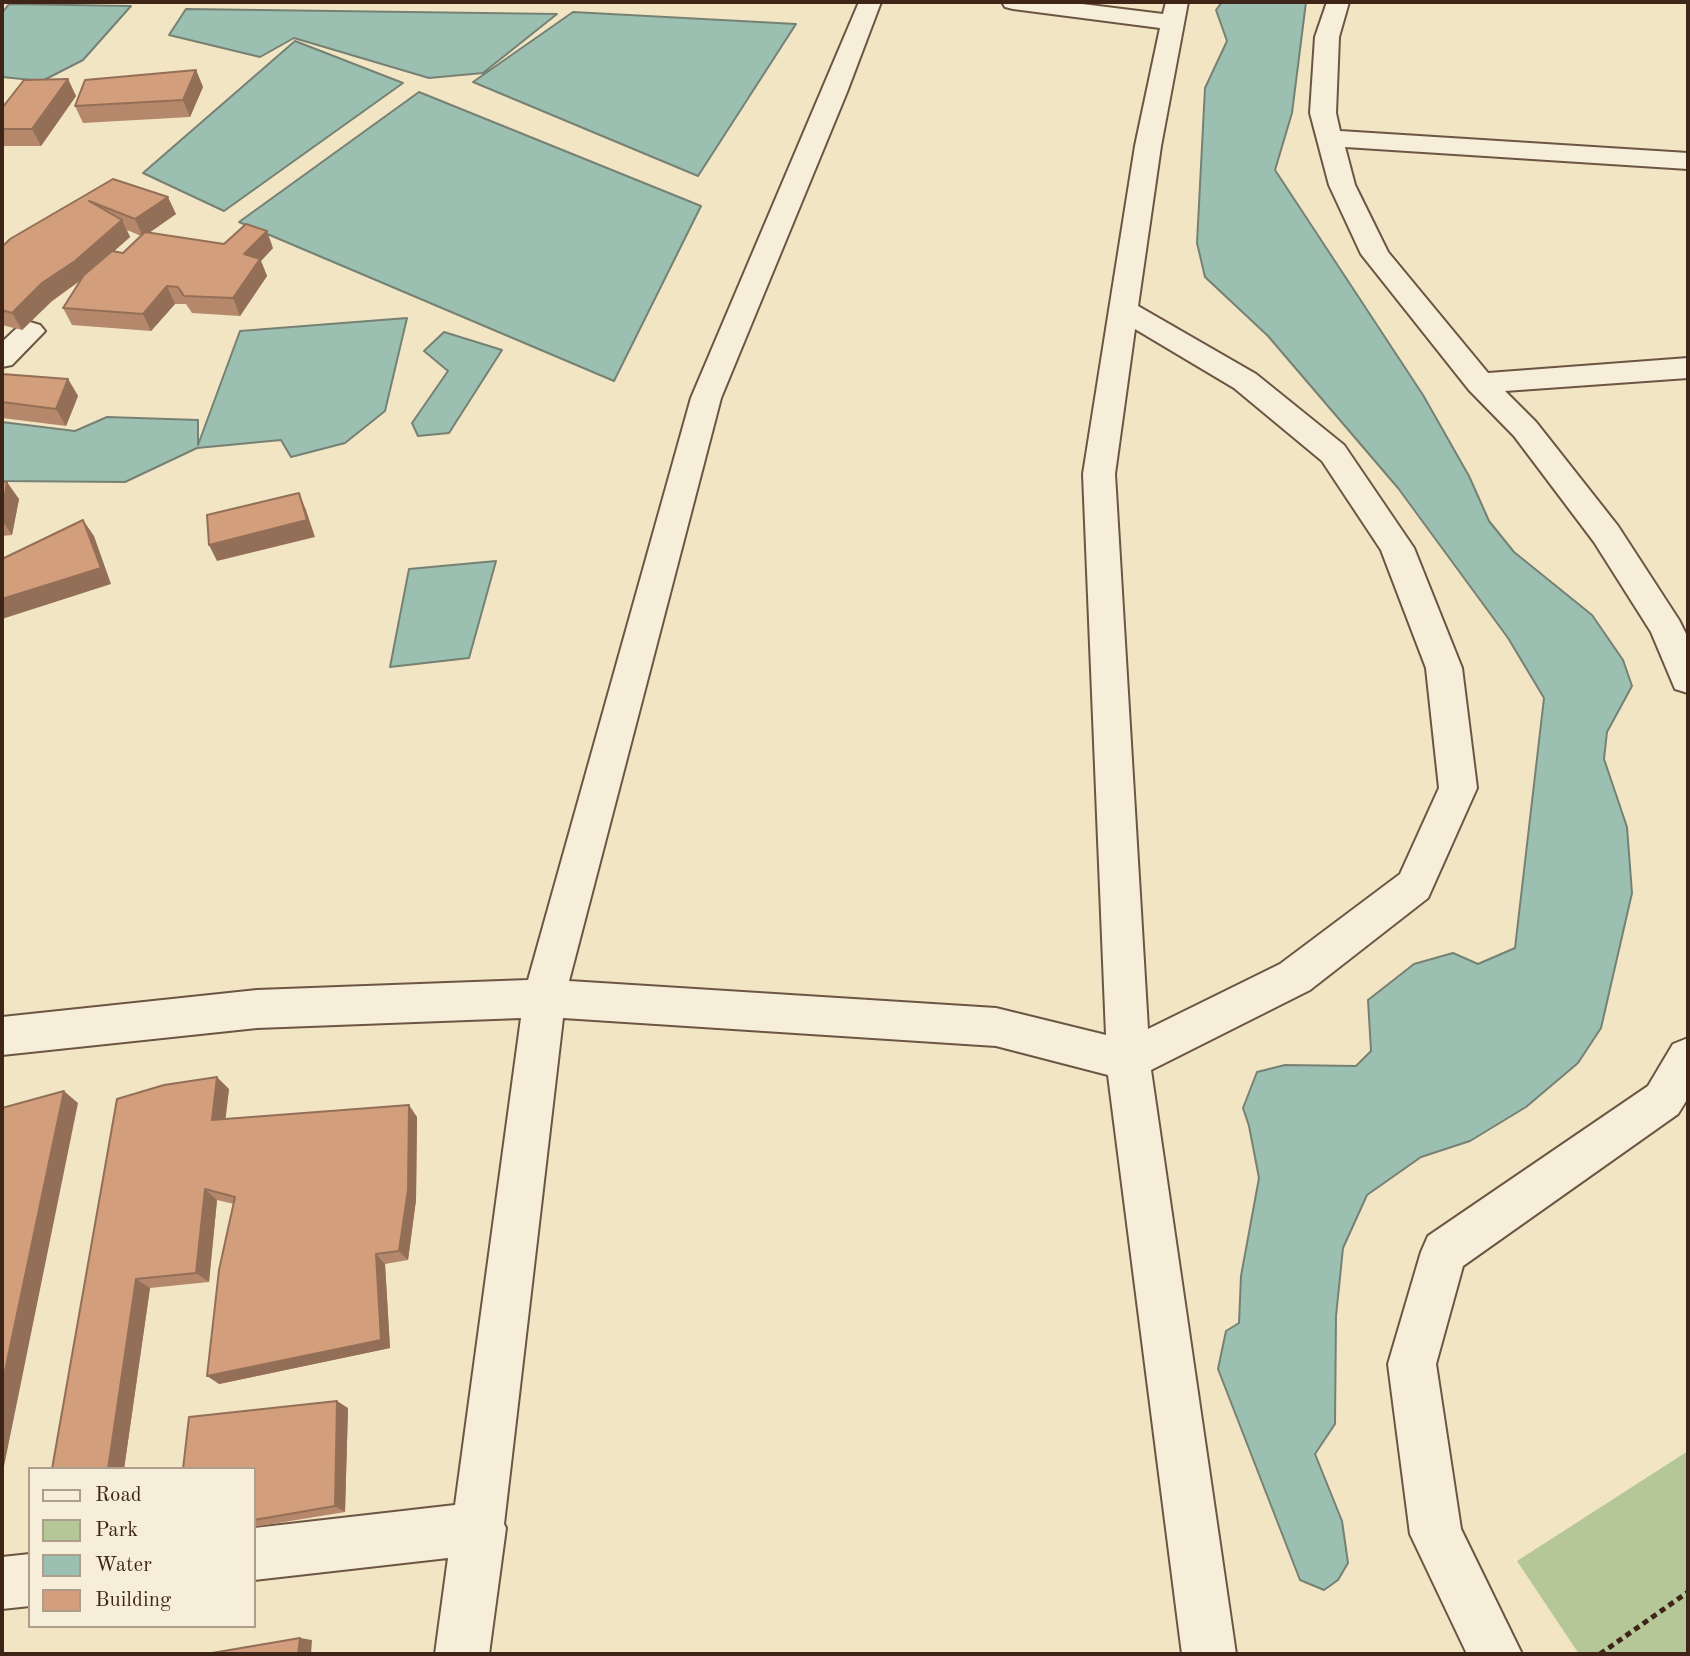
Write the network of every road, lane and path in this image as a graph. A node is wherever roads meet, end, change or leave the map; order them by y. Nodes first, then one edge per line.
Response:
1 (870, 2) edge
2 (1013, 2) edge
3 (1338, 2) edge
4 (1174, 12) edge
5 (1329, 138) junction
6 (1688, 161) edge
7 (1124, 310) junction
8 (30, 331) dead end
9 (2, 358) edge
10 (1688, 368) edge
11 (1480, 383) junction
12 (1688, 679) edge
13 (544, 998) junction
14 (2, 1036) edge
15 (1688, 1058) edge
16 (1128, 1060) junction
17 (480, 1528) junction
18 (256, 1554) edge
19 (28, 1580) edge
20 (2, 1583) edge
21 (1688, 1592) edge
22 (1483, 1651) edge
23 (462, 1654) edge
24 (1209, 1654) edge
25 (1600, 1654) edge

1 - 13 street
2 - 4 street
3 - 5 street
4 - 7 street
5 - 6 street
5 - 11 street
7 - 16 street
7 - 16 street
8 - 9 street
10 - 11 street
11 - 12 street
13 - 14 street
13 - 16 street
13 - 17 street
15 - 22 street
16 - 24 street
17 - 18 street
17 - 23 street
19 - 20 street
21 - 25 path

